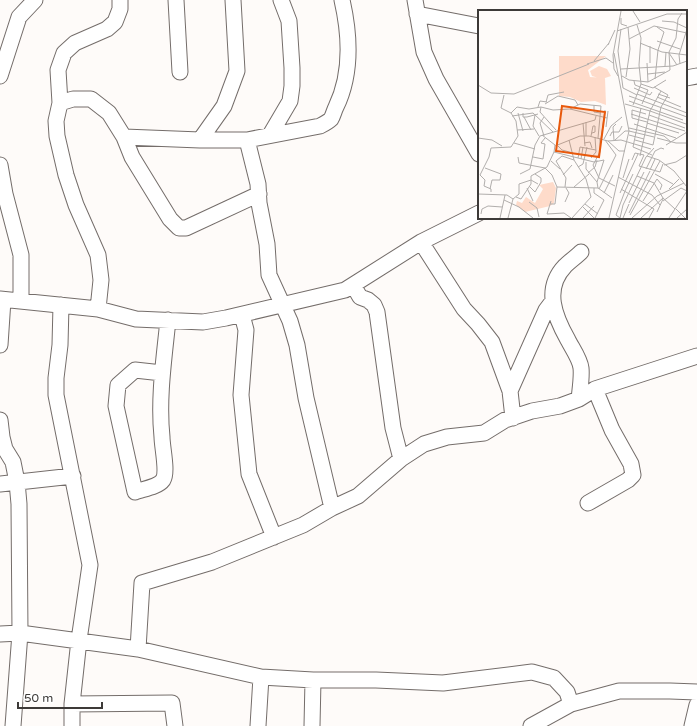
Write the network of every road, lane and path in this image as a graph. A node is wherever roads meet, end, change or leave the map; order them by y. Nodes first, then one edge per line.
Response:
1 (35, 0) edge
2 (120, 0) edge
3 (176, 0) edge
4 (233, 0) edge
5 (281, 0) edge
6 (342, 0) edge
7 (416, 7) edge
8 (478, 26) edge
9 (5, 42) edge
10 (180, 72) dead end
11 (0, 76) edge
12 (697, 76) edge
13 (687, 78) edge
14 (60, 103) junction
15 (270, 135) junction
16 (124, 137) junction
17 (200, 140) junction
18 (247, 140) junction
19 (478, 152) edge
20 (0, 165) edge
21 (259, 194) junction
22 (478, 214) edge
23 (421, 242) junction
24 (581, 252) dead end
25 (354, 285) junction
26 (1, 299) edge
27 (21, 301) junction
28 (552, 302) junction
29 (61, 305) junction
30 (282, 305) junction
31 (98, 309) junction
32 (242, 315) junction
33 (168, 320) junction
34 (0, 346) edge
35 (697, 356) edge
36 (162, 373) junction
37 (595, 389) junction
38 (510, 391) junction
39 (579, 399) junction
40 (513, 418) junction
41 (0, 420) edge
42 (401, 460) junction
43 (73, 476) junction
44 (17, 482) junction
45 (0, 484) edge
46 (588, 502) dead end
47 (332, 508) junction
48 (274, 537) junction
49 (20, 633) junction
50 (0, 634) edge
51 (79, 640) junction
52 (138, 649) junction
53 (261, 677) junction
54 (313, 680) junction
55 (697, 692) edge
56 (72, 704) junction
57 (571, 704) junction
58 (697, 705) edge
59 (13, 726) edge
60 (72, 726) edge
61 (175, 726) edge
62 (258, 726) edge
63 (312, 726) edge
64 (531, 726) edge
65 (692, 726) edge

1 - 9 street
2 - 14 street
3 - 10 street
4 - 17 street
5 - 15 street
6 - 15 street
7 - 8 street
7 - 19 street
9 - 11 street
12 - 13 street
14 - 16 street
14 - 31 street
15 - 18 street
16 - 17 street
16 - 21 street
17 - 18 street
18 - 21 street
20 - 27 street
21 - 30 street
22 - 23 street
23 - 25 street
23 - 38 street
24 - 28 street
25 - 30 street
25 - 42 street
26 - 27 street
26 - 34 street
27 - 29 street
28 - 38 street
28 - 39 street
29 - 31 street
29 - 43 street
30 - 32 street
30 - 47 street
31 - 33 street
32 - 33 street
32 - 48 street
33 - 36 street
35 - 37 street
36 - 36 street
37 - 39 street
37 - 46 street
38 - 40 street
39 - 40 street
40 - 42 street
41 - 44 street
42 - 47 street
43 - 44 street
43 - 51 street
44 - 45 street
44 - 49 street
47 - 48 street
48 - 52 street
49 - 50 street
49 - 51 street
49 - 59 street
51 - 52 street
51 - 56 street
52 - 53 street
53 - 54 street
53 - 62 street
54 - 57 street
54 - 63 street
55 - 57 street
56 - 60 street
56 - 61 street
57 - 64 street
58 - 65 street

